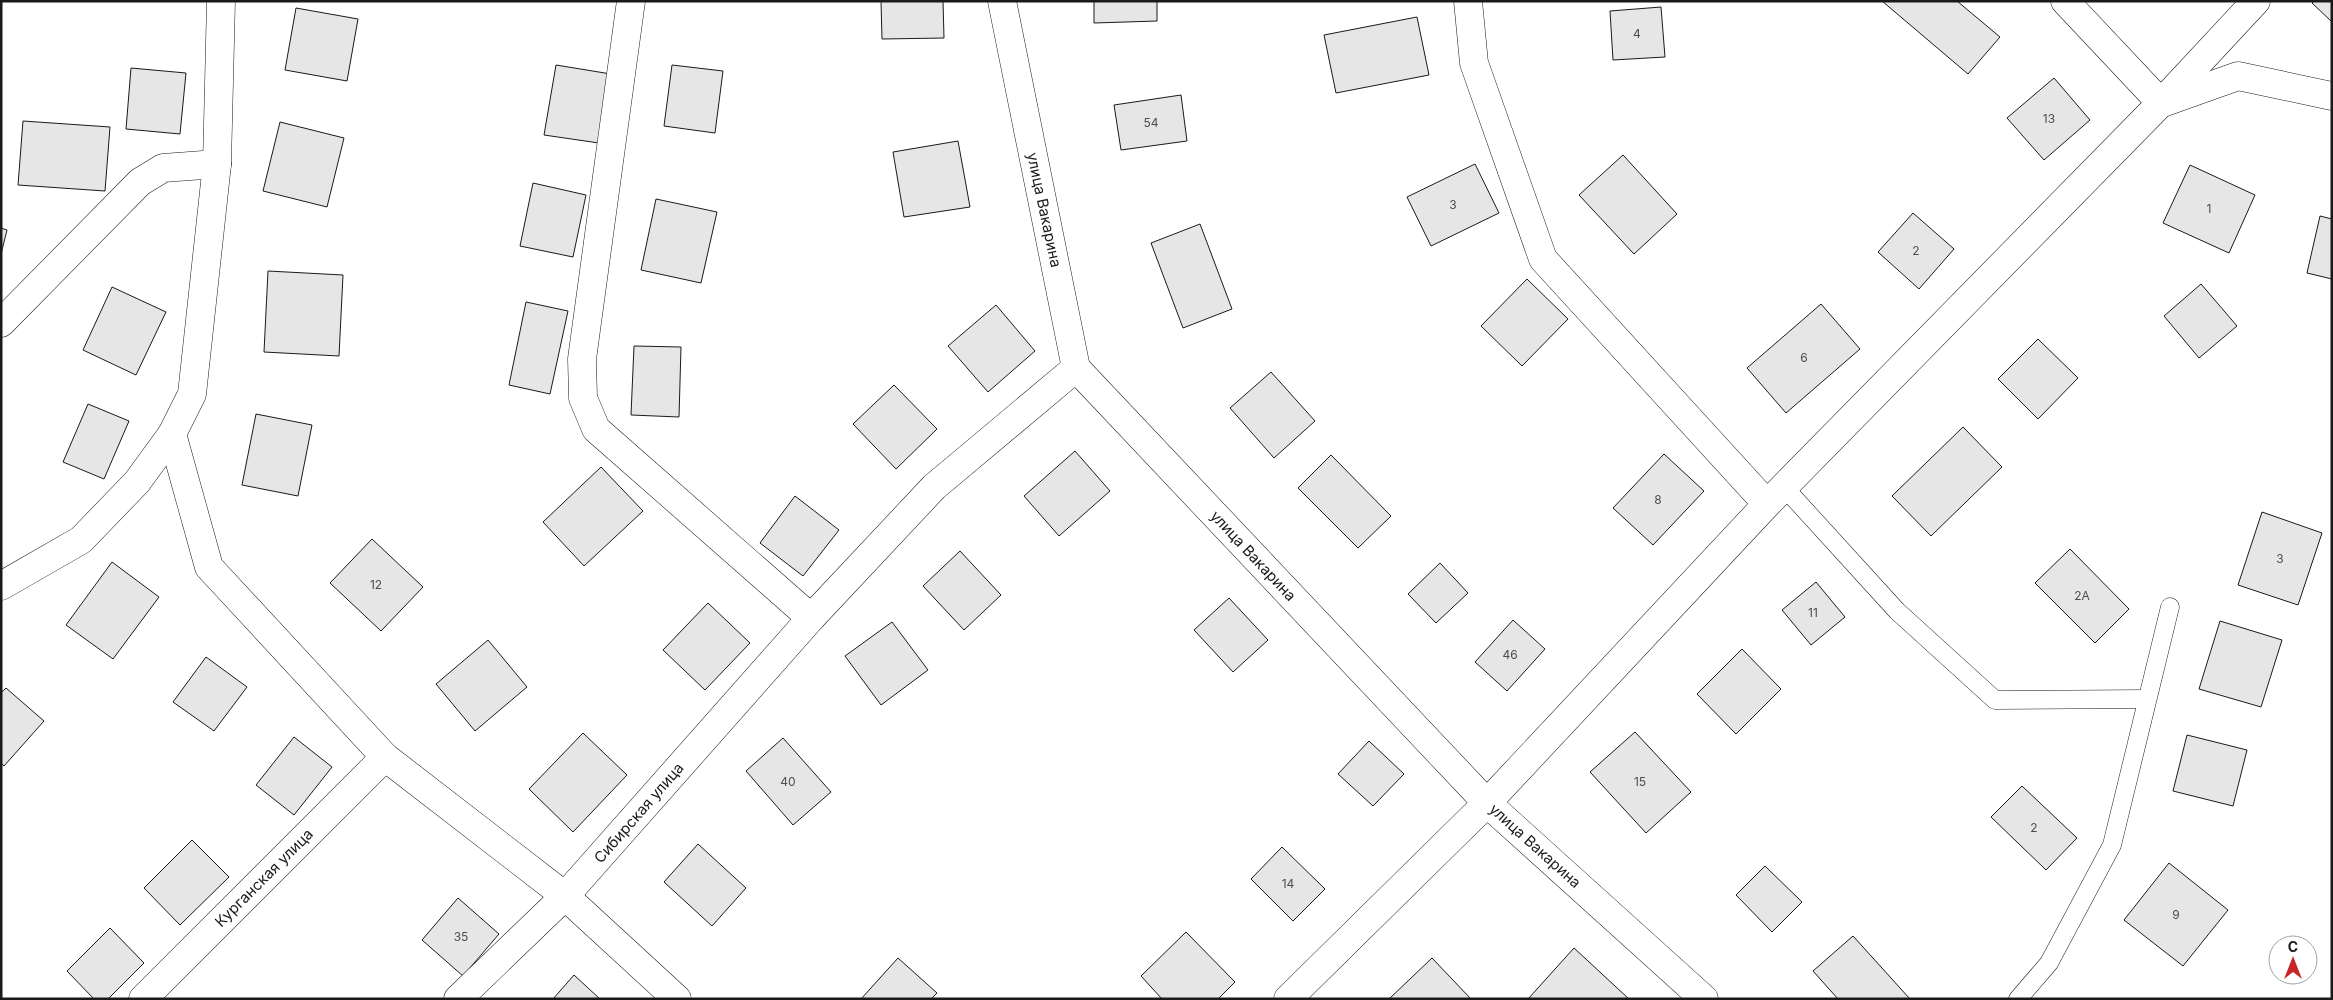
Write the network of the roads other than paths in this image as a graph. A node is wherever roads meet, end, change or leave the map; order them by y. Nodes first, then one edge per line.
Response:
1 (221, 1) edge
2 (631, 1) edge
3 (1002, 1) edge
4 (1468, 1) edge
5 (2065, 1) edge
6 (2256, 1) edge
7 (2332, 96) edge
8 (2161, 103) junction
9 (216, 164) junction
10 (1, 323) edge
11 (1076, 368) junction
12 (172, 434) junction
13 (1776, 495) junction
14 (1, 586) edge
15 (2170, 606) dead end
16 (811, 618) junction
17 (2147, 699) junction
18 (385, 757) junction
19 (1487, 803) junction
20 (565, 896) junction
21 (143, 999) edge
22 (458, 999) edge
23 (677, 999) edge
24 (1288, 999) edge
25 (1704, 999) edge
26 (2018, 999) edge

1 - 9 street
2 - 16 street
3 - 11 street, улица Вакарина
4 - 13 street
5 - 8 street
6 - 8 street
7 - 8 street
8 - 13 street
9 - 10 street
9 - 12 street
11 - 16 street, Сибирская улица
11 - 19 street, улица Вакарина
12 - 14 street
12 - 18 street
13 - 17 lane
13 - 19 street
15 - 17 lane
16 - 20 street, Сибирская улица
17 - 26 lane
18 - 20 street
18 - 21 street, Курганская улица
19 - 24 street
19 - 25 street, улица Вакарина
20 - 22 street, Сибирская улица
20 - 23 street

